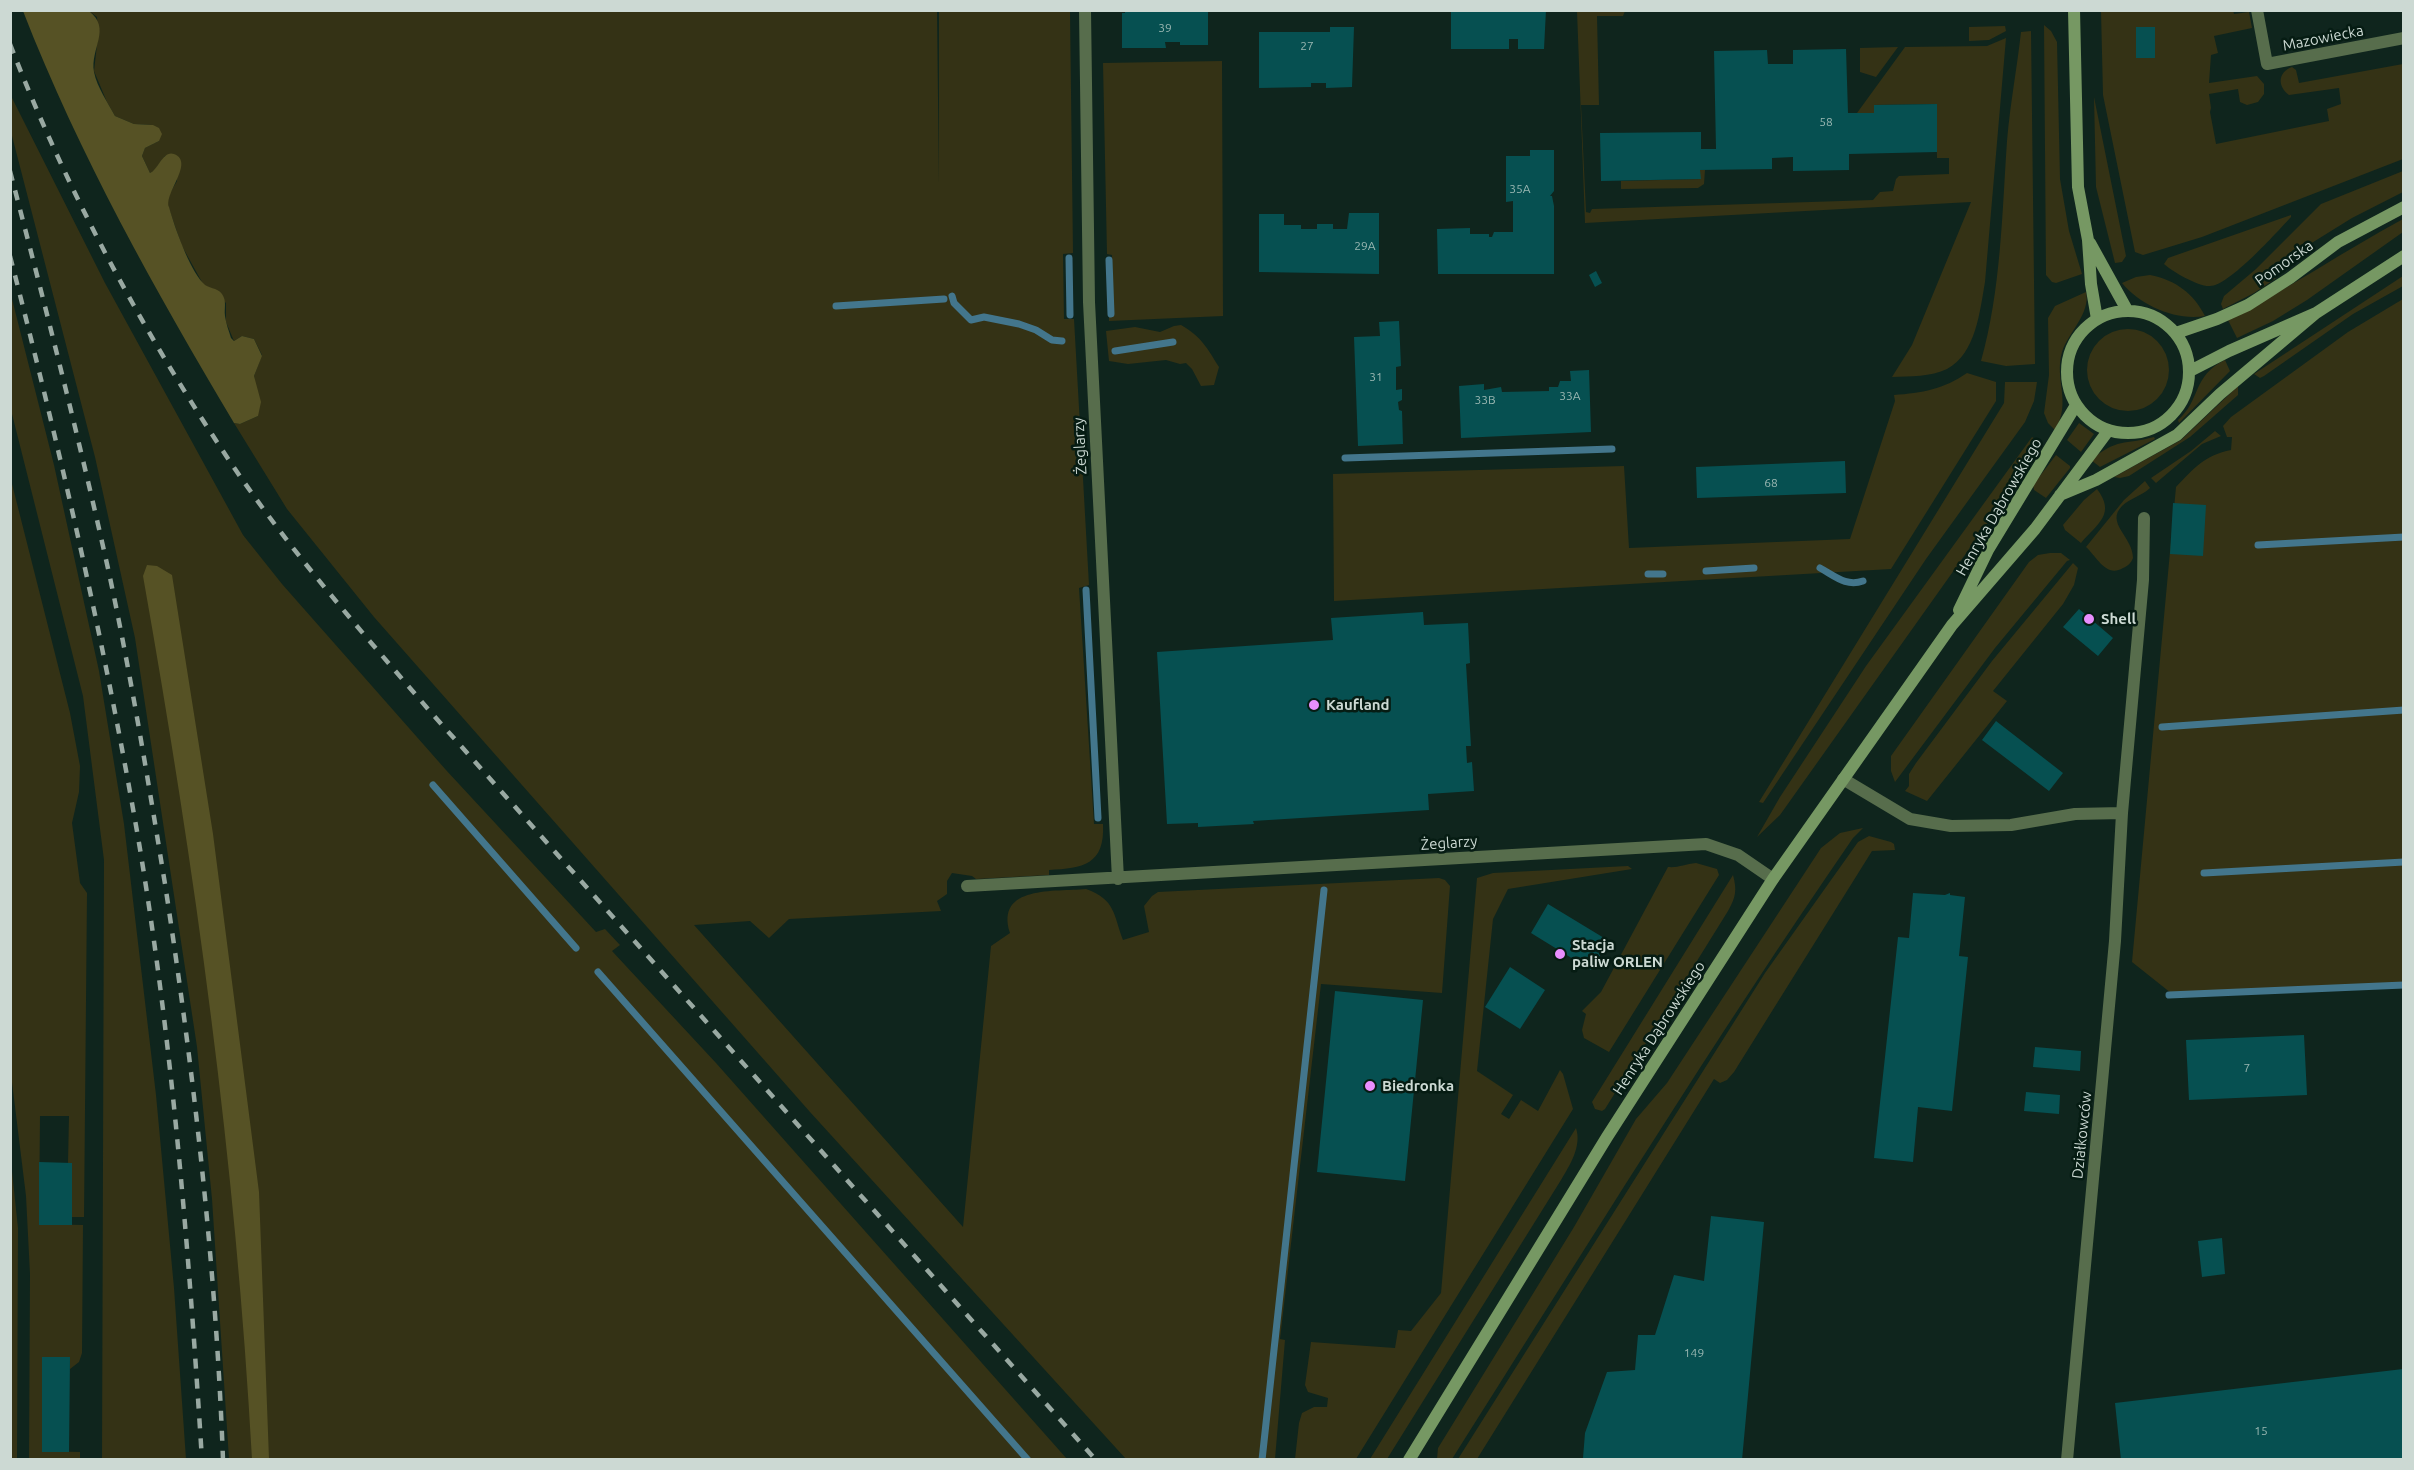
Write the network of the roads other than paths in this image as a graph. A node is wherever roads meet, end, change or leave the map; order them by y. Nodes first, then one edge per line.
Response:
1 (1085, 10) edge
2 (2074, 10) edge
3 (2257, 10) edge
4 (2403, 38) edge
5 (2403, 207) edge
6 (2088, 240) junction
7 (2403, 256) edge
8 (2127, 310) junction
9 (2316, 313) junction
10 (2097, 319) junction
11 (2176, 333) junction
12 (2190, 371) junction
13 (2076, 405) junction
14 (2108, 430) junction
15 (2060, 495) junction
16 (2144, 518) dead end
17 (1952, 625) junction
18 (1843, 778) junction
19 (2122, 813) junction
20 (1118, 879) junction
21 (1773, 879) junction
22 (966, 886) dead end
23 (1409, 1460) edge
24 (2067, 1460) edge

1 - 20 street, Żeglarzy
2 - 6 main road
3 - 4 street, Mazowiecka
5 - 11 main road, Pomorska
6 - 8 main road
6 - 10 main road
7 - 9 main road
8 - 10 main road
8 - 11 main road
9 - 12 main road
9 - 15 main road
10 - 13 main road
11 - 12 main road
12 - 14 main road
13 - 14 main road
13 - 17 main road, Henryka Dąbrowskiego
14 - 15 main road, Henryka Dąbrowskiego
15 - 17 main road, Henryka Dąbrowskiego
16 - 19 street, Działkowców
17 - 18 main road, Henryka Dąbrowskiego
18 - 19 street
18 - 21 main road, Henryka Dąbrowskiego
19 - 24 street, Działkowców
20 - 21 street, Żeglarzy
20 - 22 street, Żeglarzy
21 - 23 main road, Henryka Dąbrowskiego

